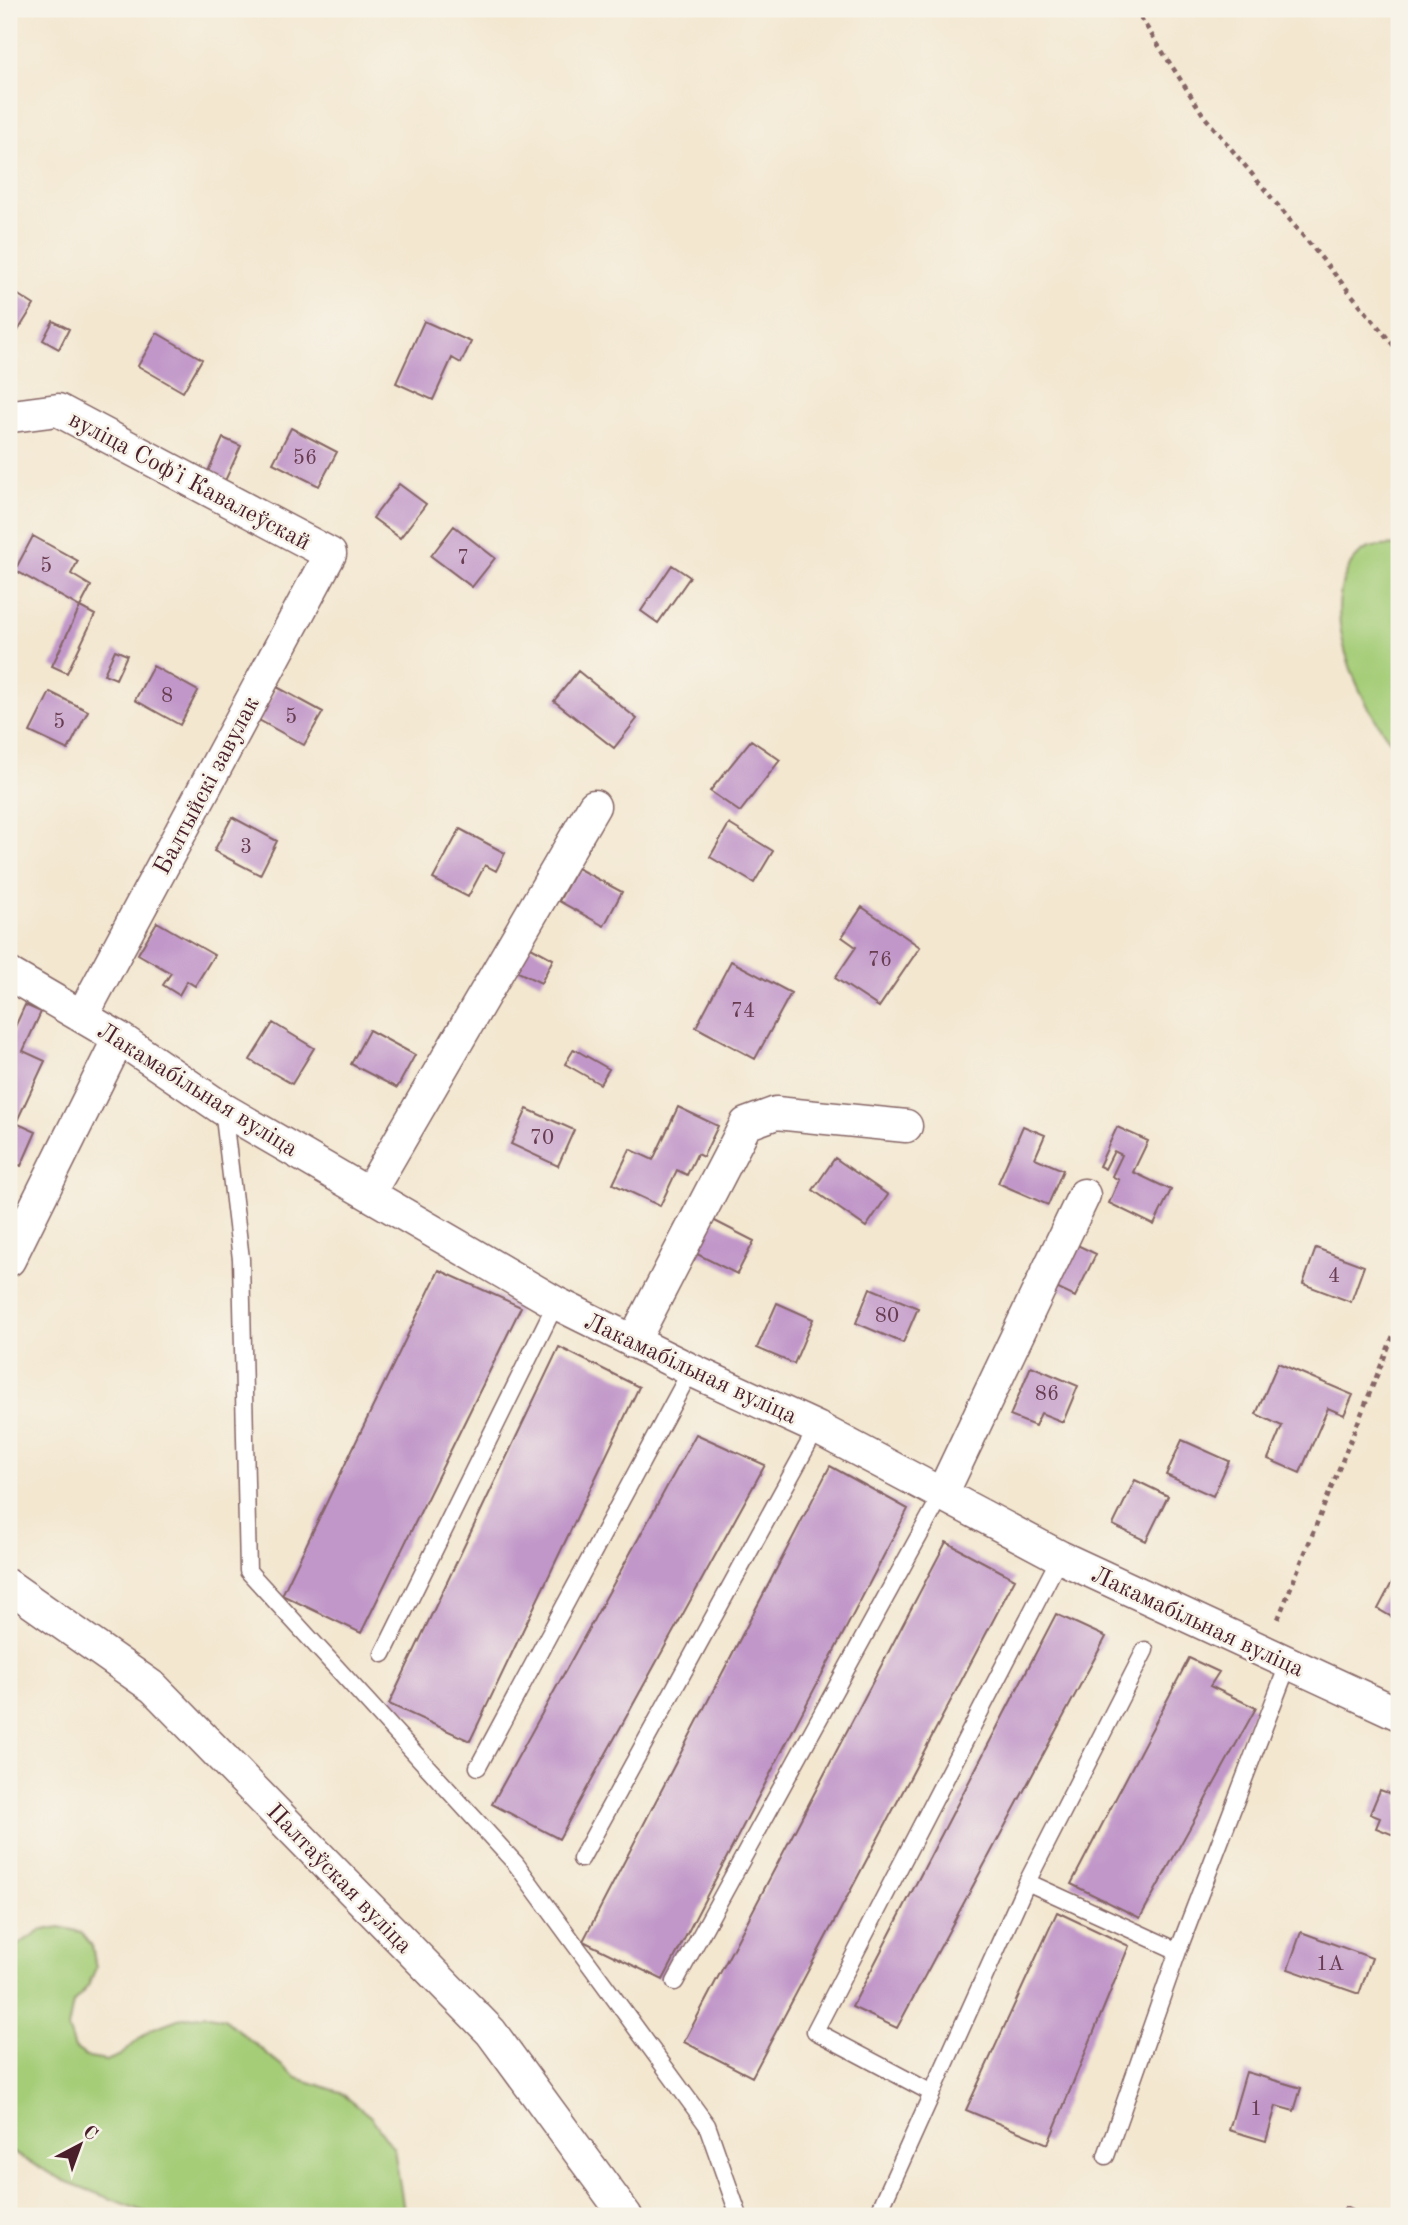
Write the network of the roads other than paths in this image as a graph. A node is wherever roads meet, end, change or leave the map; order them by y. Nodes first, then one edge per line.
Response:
1 (10, 418) edge
2 (330, 554) joint
3 (594, 806) dead end
4 (9, 974) edge
5 (82, 1016) junction
6 (119, 1038) junction
7 (223, 1109) junction
8 (906, 1126) dead end
9 (369, 1193) junction
10 (1084, 1195) dead end
11 (9, 1260) edge
12 (556, 1303) junction
13 (633, 1342) junction
14 (691, 1370) junction
15 (817, 1428) junction
16 (941, 1496) junction
17 (1060, 1557) junction
18 (9, 1586) edge
19 (1145, 1650) dead end
20 (383, 1654) dead end
21 (1277, 1657) junction
22 (1399, 1714) edge
23 (478, 1767) dead end
24 (581, 1859) dead end
25 (1027, 1882) junction
26 (1178, 1951) junction
27 (675, 1982) dead end
28 (932, 2093) junction
29 (1106, 2155) dead end
30 (626, 2216) edge
31 (739, 2216) edge
32 (877, 2216) edge

1 - 2 street, вуліца Софʼі Кавалеўскай
2 - 5 street, Балтыйскі завулак
3 - 9 street
4 - 5 street, Лакамабільная вуліца
5 - 6 street, Лакамабільная вуліца
6 - 7 street, Лакамабільная вуліца
6 - 11 street
7 - 9 street, Лакамабільная вуліца
7 - 31 lane
8 - 13 street
9 - 12 street, Лакамабільная вуліца
10 - 16 street
12 - 13 street, Лакамабільная вуліца
12 - 20 lane
13 - 14 street, Лакамабільная вуліца
14 - 15 street, Лакамабільная вуліца
14 - 23 lane
15 - 16 street, Лакамабільная вуліца
15 - 24 lane
16 - 17 street, Лакамабільная вуліца
16 - 27 lane
17 - 21 street, Лакамабільная вуліца
17 - 28 lane
18 - 30 street, Палтаўская вуліца
19 - 25 lane
21 - 22 street, Лакамабільная вуліца
21 - 26 lane
25 - 26 lane
25 - 28 lane
26 - 29 lane
28 - 32 lane

